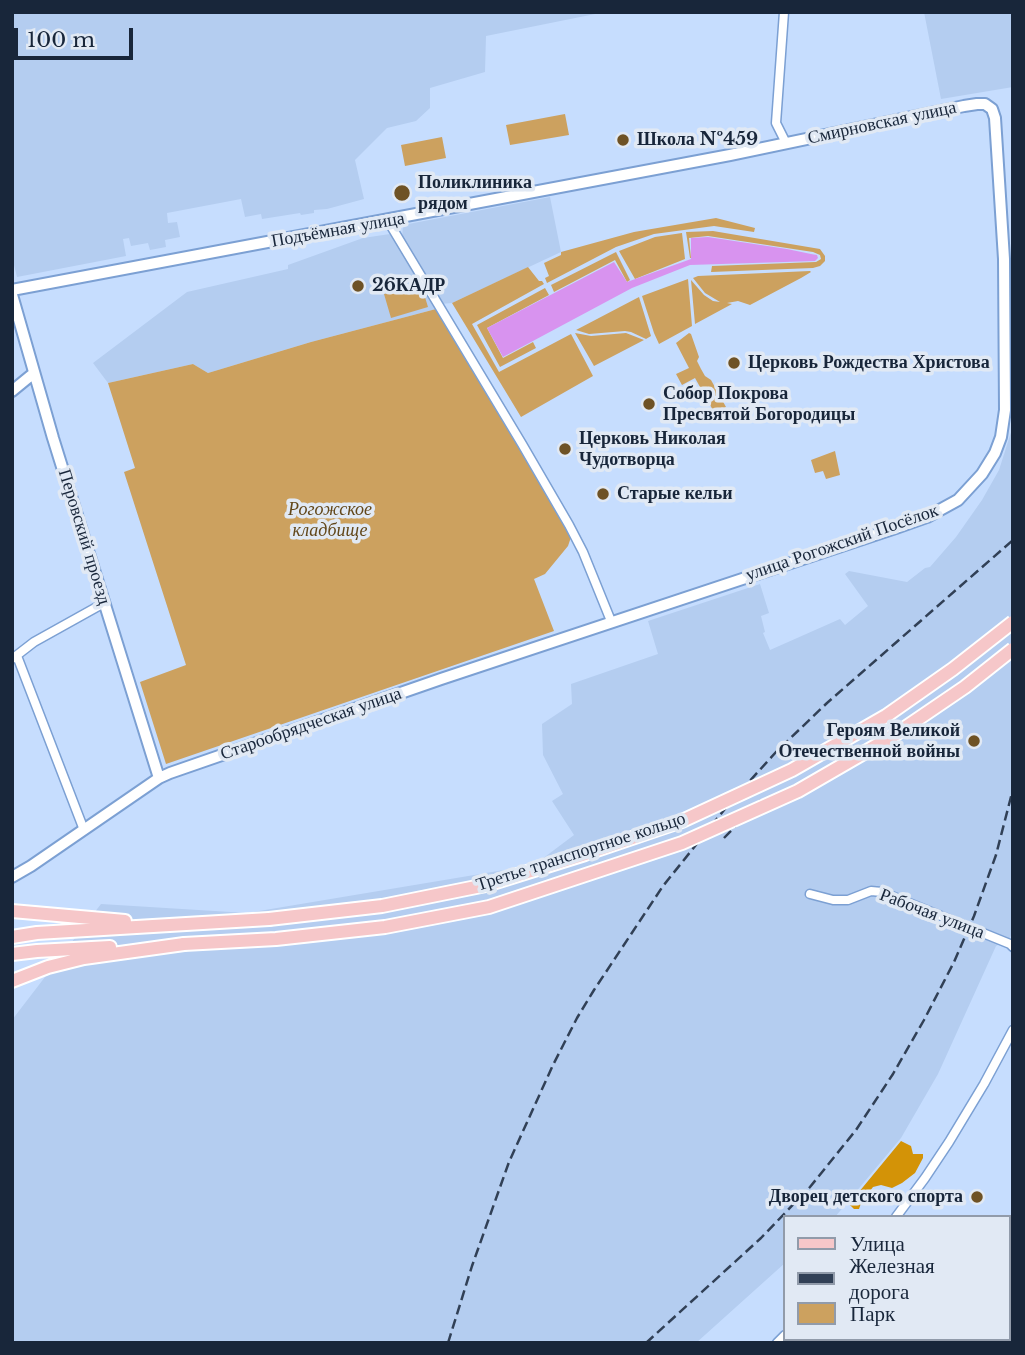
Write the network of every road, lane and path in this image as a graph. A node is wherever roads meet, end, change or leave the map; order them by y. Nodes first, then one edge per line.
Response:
1 (784, 12) edge
2 (985, 104) joint
3 (786, 143) junction
4 (388, 221) junction
5 (1004, 260) junction
6 (1013, 279) edge
7 (12, 292) edge
8 (1013, 305) edge
9 (1005, 320) junction
10 (34, 373) junction
11 (12, 391) edge
12 (104, 603) junction
13 (611, 621) junction
14 (1011, 623) edge
15 (1013, 649) edge
16 (15, 658) edge
17 (159, 778) junction
18 (84, 830) junction
19 (31, 866) junction
20 (12, 877) edge
21 (12, 887) edge
22 (810, 894) dead end
23 (12, 911) edge
24 (184, 924) junction
25 (12, 937) edge
26 (184, 944) junction
27 (1013, 947) edge
28 (12, 954) edge
29 (12, 981) edge
30 (1012, 1031) edge
31 (897, 1215) edge

1 - 3 street, Смирновская улица
2 - 3 street, Смирновская улица
2 - 5 street, улица Рогожский Посёлок
3 - 4 street, Подъёмная улица
4 - 7 street, Подъёмная улица
4 - 13 street
5 - 6 street
5 - 9 street, улица Рогожский Посёлок
7 - 10 street, Перовский проезд
8 - 9 street
9 - 13 street, улица Рогожский Посёлок
10 - 11 street
10 - 12 street, Перовский проезд
12 - 16 street
12 - 17 street, Перовский проезд
13 - 17 street, Старообрядческая улица
14 - 24 main road, Третье транспортное кольцо, bridge
15 - 26 main road, Третье транспортное кольцо, bridge
16 - 18 street
17 - 18 street, Старообрядческая улица
18 - 19 street, Старообрядческая улица
19 - 20 street, Старообрядческая улица
19 - 21 street, Старообрядческая улица
22 - 27 street, Рабочая улица
23 - 24 main road
24 - 25 main road, Третье транспортное кольцо
26 - 28 main road, Третье транспортное кольцо
26 - 29 main road
30 - 31 street

